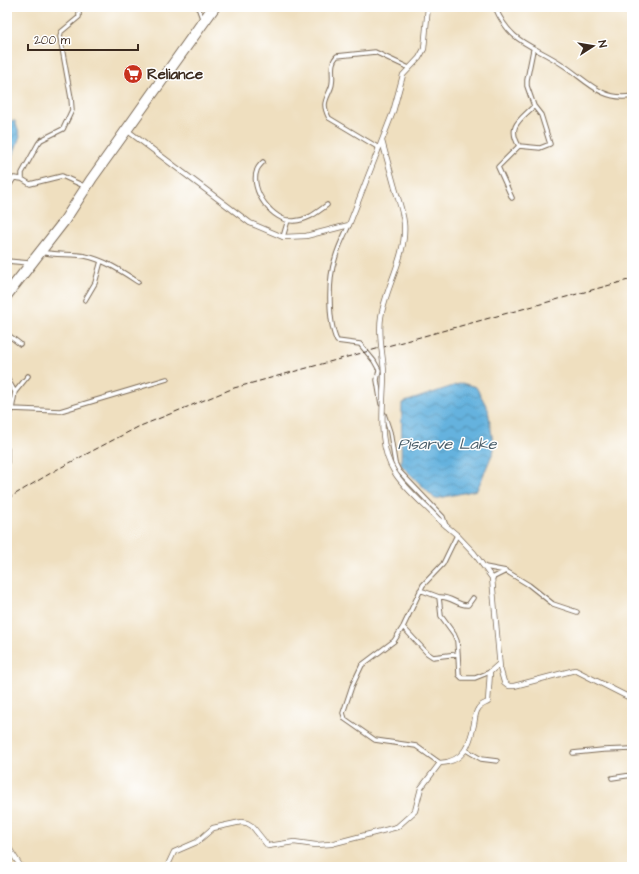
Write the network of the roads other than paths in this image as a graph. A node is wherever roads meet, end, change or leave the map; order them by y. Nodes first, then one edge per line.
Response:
1 (79, 7) edge
2 (198, 7) edge
3 (211, 7) edge
4 (217, 7) edge
5 (428, 7) edge
6 (495, 7) edge
7 (202, 18) junction
8 (534, 50) junction
9 (409, 68) junction
10 (632, 96) edge
11 (534, 106) junction
12 (128, 131) junction
13 (382, 141) junction
14 (519, 146) junction
15 (379, 148) junction
16 (263, 162) dead end
17 (22, 179) junction
18 (84, 186) junction
19 (7, 190) edge
20 (512, 198) dead end
21 (327, 205) dead end
22 (288, 220) junction
23 (349, 225) junction
24 (283, 237) junction
25 (41, 251) junction
26 (7, 261) edge
27 (101, 261) junction
28 (29, 263) junction
29 (17, 281) junction
30 (138, 282) dead end
31 (7, 291) edge
32 (7, 298) edge
33 (85, 300) dead end
34 (7, 334) edge
35 (20, 344) dead end
36 (28, 376) dead end
37 (7, 378) edge
38 (167, 378) dead end
39 (15, 392) junction
40 (12, 409) junction
41 (7, 425) edge
42 (7, 449) edge
43 (7, 462) edge
44 (446, 526) junction
45 (457, 535) junction
46 (485, 566) junction
47 (506, 571) junction
48 (492, 578) junction
49 (420, 590) junction
50 (439, 597) junction
51 (473, 598) dead end
52 (577, 612) dead end
53 (403, 627) junction
54 (458, 654) junction
55 (499, 664) junction
56 (490, 672) junction
57 (632, 699) edge
58 (632, 749) edge
59 (466, 750) junction
60 (573, 753) dead end
61 (497, 761) dead end
62 (440, 763) junction
63 (632, 775) edge
64 (612, 778) dead end
65 (7, 845) edge
66 (21, 867) edge
67 (167, 867) edge

1 - 17 street
2 - 7 street
3 - 7 highway
4 - 12 highway
5 - 9 street
6 - 8 street
7 - 18 highway
8 - 10 street
8 - 11 street
9 - 13 street
9 - 15 street
11 - 14 street
11 - 14 street
12 - 24 street
12 - 25 highway
13 - 15 street
13 - 44 street, bridge
14 - 20 street
15 - 23 street
16 - 22 street
17 - 18 street
17 - 19 street
18 - 25 highway
21 - 22 street
22 - 24 street
23 - 24 street
23 - 44 street
25 - 27 street
25 - 28 highway
25 - 29 highway
26 - 28 street
27 - 30 street
27 - 33 street
28 - 29 highway
29 - 31 highway
29 - 32 highway
34 - 35 street
36 - 39 street
37 - 39 street
38 - 40 street
39 - 40 street
40 - 41 street
42 - 43 street
44 - 45 street
45 - 46 street
45 - 49 street
46 - 47 street
46 - 48 street
47 - 48 street
47 - 52 street
48 - 55 street
49 - 50 street
49 - 53 street
50 - 51 street
50 - 54 street
53 - 54 street
53 - 62 street
54 - 56 street
55 - 56 street
55 - 57 street
56 - 59 street
58 - 60 street
59 - 61 street
59 - 62 street
62 - 67 street
63 - 64 street
65 - 66 street

